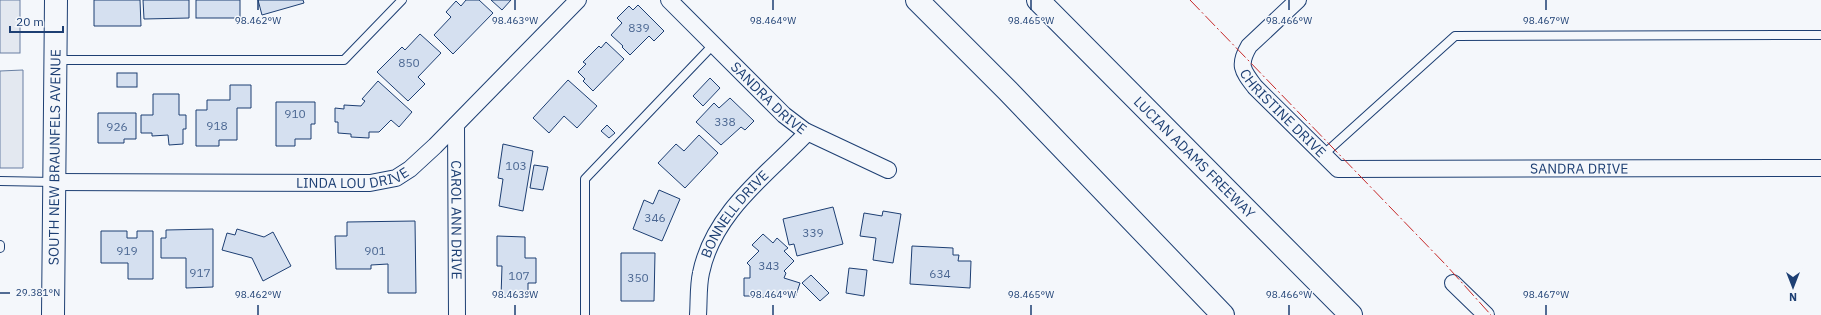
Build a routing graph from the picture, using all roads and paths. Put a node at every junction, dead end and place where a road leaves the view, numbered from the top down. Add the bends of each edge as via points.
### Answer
1 (56, 0) edge
2 (402, 0) edge
3 (578, 0) edge
4 (669, 0) edge
5 (916, 0) edge
6 (1038, 0) edge
7 (1298, 0) edge
8 (1821, 35) edge
9 (714, 44) junction
10 (55, 60) junction
11 (456, 125) junction
12 (805, 131) junction
13 (1324, 155) junction
14 (1821, 168) edge
15 (1338, 169) joint
16 (888, 170) dead end
17 (0, 181) edge
18 (54, 182) junction
19 (0, 245) edge
20 (0, 248) edge
21 (1453, 283) dead end
22 (53, 315) edge
23 (457, 315) edge
24 (585, 315) edge
25 (698, 315) edge
26 (1223, 315) edge
27 (1351, 315) edge
28 (1486, 315) edge

1 - 10 main road, SOUTH NEW BRAUNFELS AVENUE
2 - 10 lane via 344,60
3 - 11 street, LINDA LOU DRIVE
4 - 9 street, SANDRA DRIVE
5 - 26 main road
6 - 27 main road, LUCIAN ADAMS FREEWAY
7 - 13 street, CHRISTINE DRIVE via 1249,46 1242,64 1245,74 1255,87
8 - 13 lane via 1455,36
9 - 12 street, SANDRA DRIVE via 784,115
9 - 24 lane via 585,179
10 - 18 main road, SOUTH NEW BRAUNFELS AVENUE
11 - 18 street, LINDA LOU DRIVE via 410,169 396,178 370,183
11 - 23 street, CAROL ANN DRIVE
12 - 16 street, SANDRA DRIVE
12 - 25 street, BONNELL DRIVE via 804,136 730,210 715,234 701,274
13 - 15 street, CHRISTINE DRIVE
14 - 15 street, SANDRA DRIVE
17 - 18 lane
18 - 22 main road, SOUTH NEW BRAUNFELS AVENUE
19 - 20 lane
21 - 28 street

